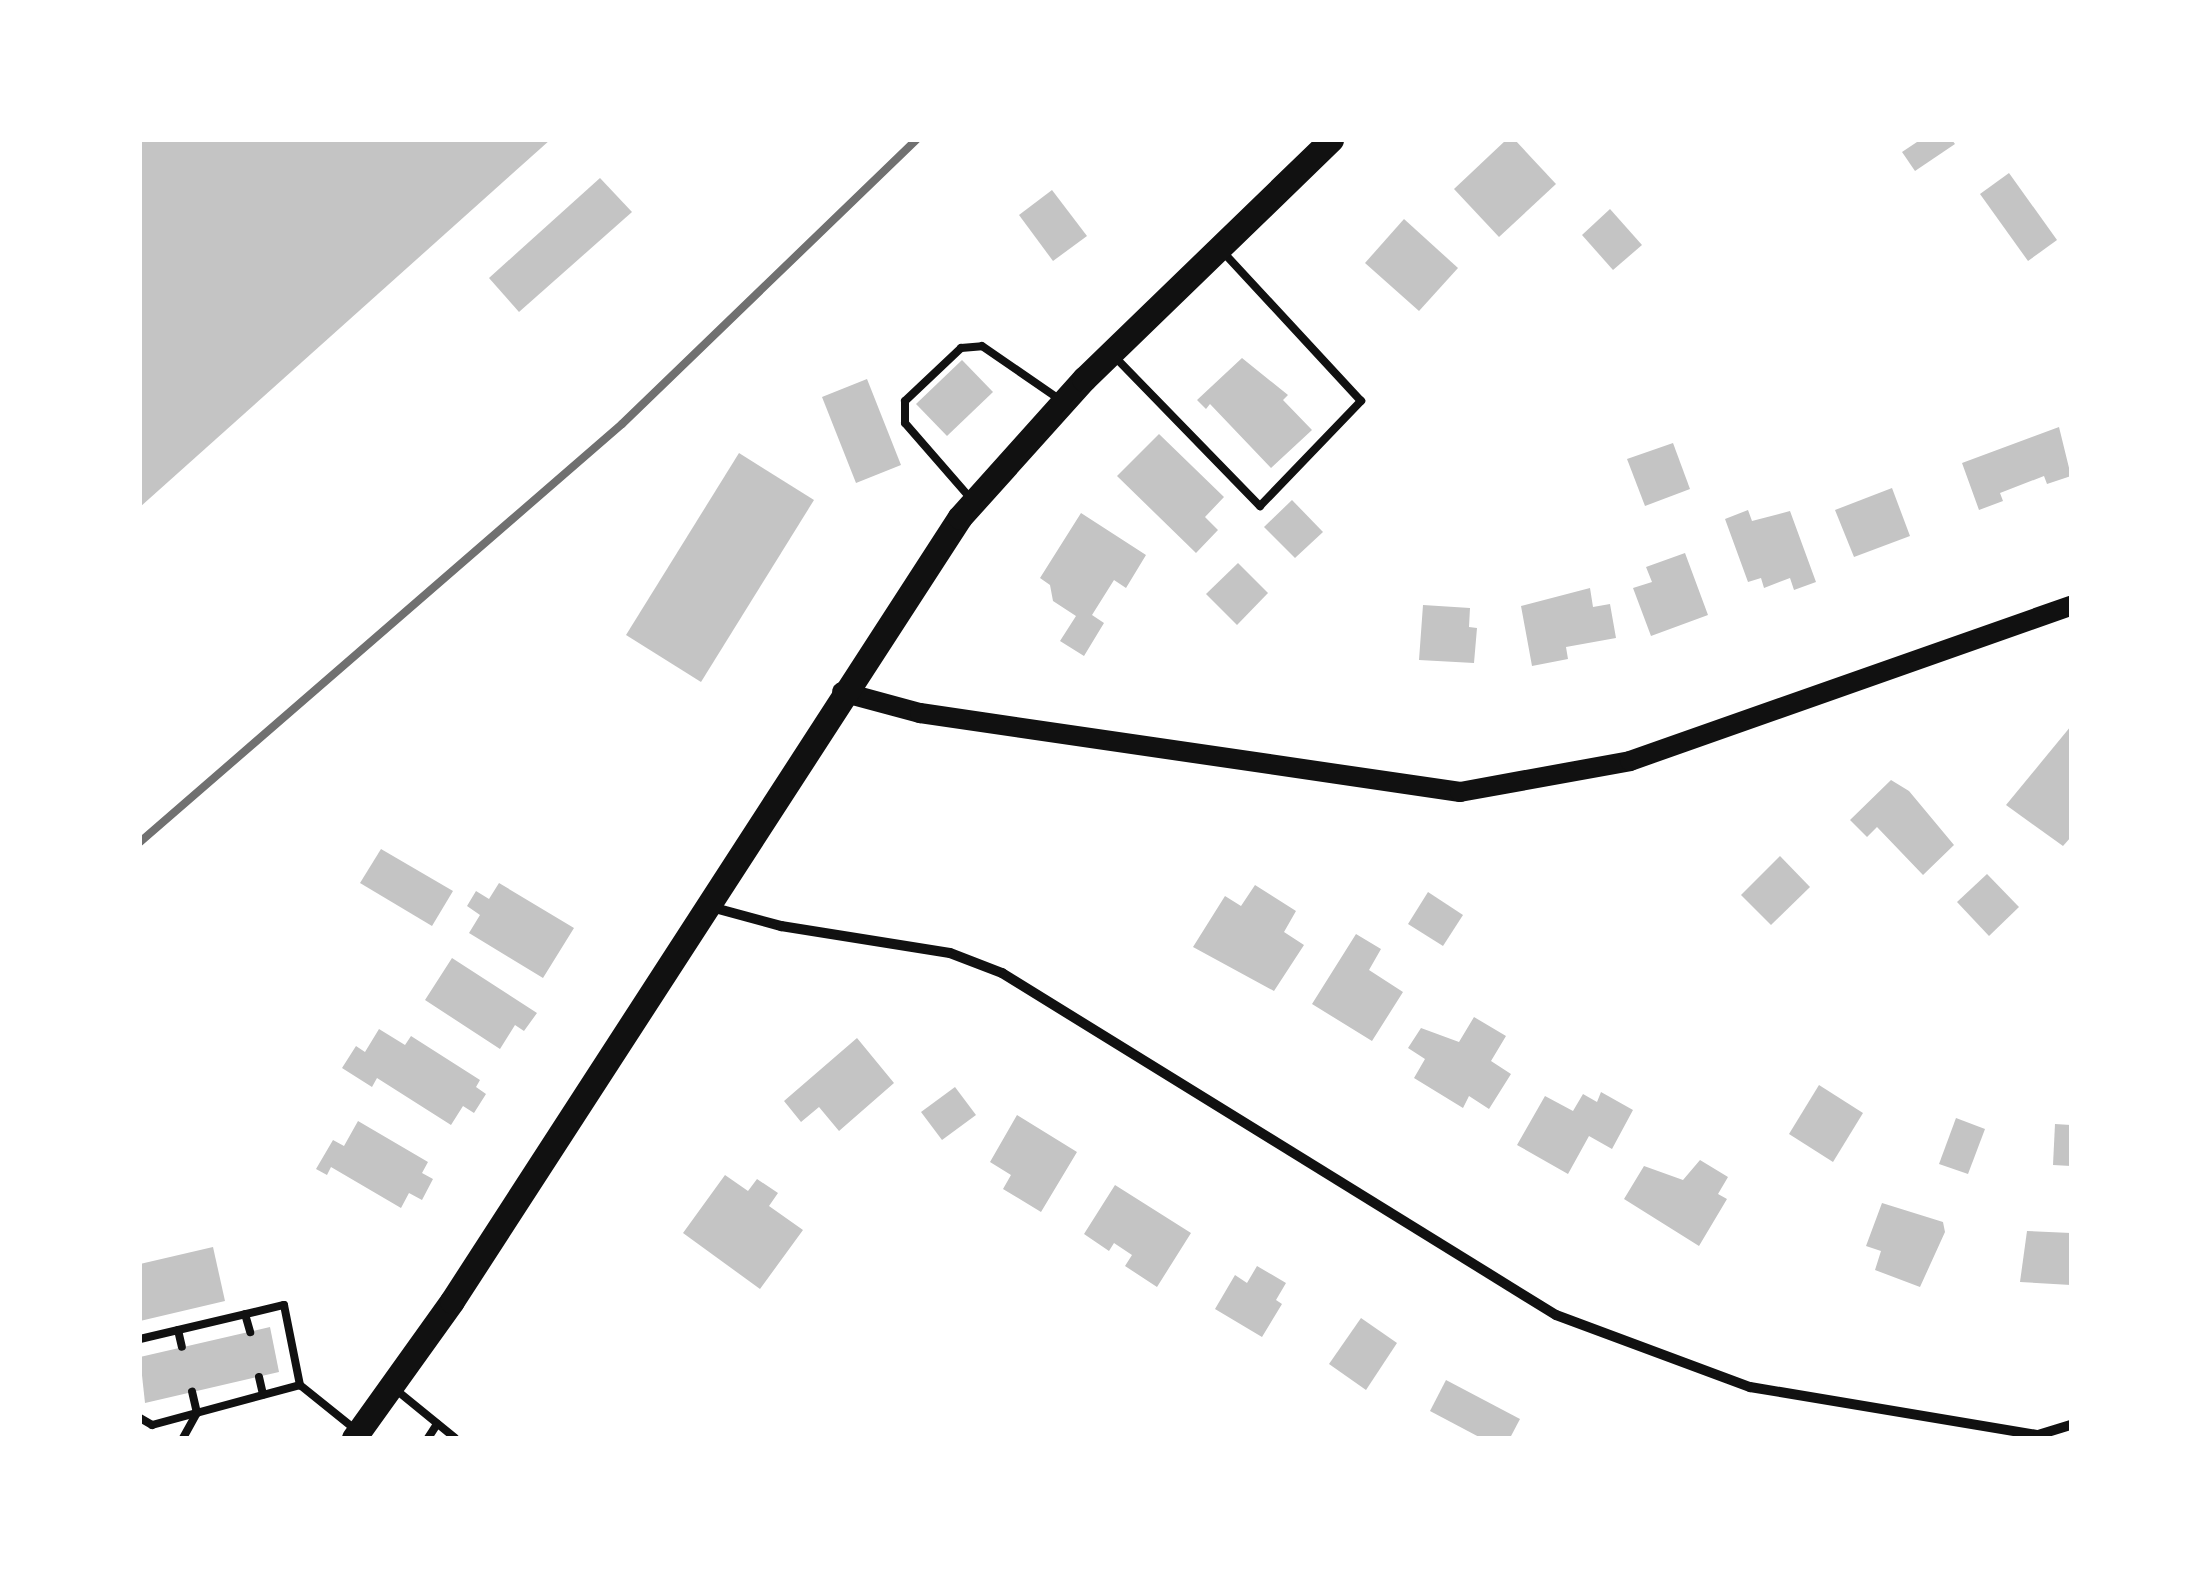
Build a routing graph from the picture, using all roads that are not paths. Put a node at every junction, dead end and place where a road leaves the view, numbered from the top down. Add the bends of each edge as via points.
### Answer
1 (1331, 140) edge
2 (1220, 248) junction
3 (1111, 353) junction
4 (1063, 402) junction
5 (973, 501) junction
6 (2071, 606) edge
7 (842, 692) junction
8 (706, 905) junction
9 (245, 1314) junction
10 (178, 1330) junction
11 (250, 1332) dead end
12 (140, 1339) edge
13 (182, 1347) dead end
14 (259, 1377) dead end
15 (300, 1385) junction
16 (392, 1386) junction
17 (192, 1392) dead end
18 (262, 1395) junction
19 (196, 1413) junction
20 (140, 1418) edge
21 (438, 1424) junction
22 (2071, 1425) edge
23 (356, 1435) edge
24 (2039, 1437) edge
25 (183, 1438) edge
26 (428, 1438) edge
27 (455, 1438) edge

1 - 2 main road
2 - 3 main road
2 - 3 lane via 1361,401 1260,506
3 - 4 main road
4 - 5 main road
4 - 5 lane via 982,346 961,348 905,401 906,424
5 - 7 main road
6 - 7 main road via 1630,761 1460,792 920,713
7 - 8 main road
8 - 16 main road
8 - 24 street via 780,926 950,954 1002,972 1556,1314 1750,1387
9 - 10 lane
9 - 11 lane
9 - 15 lane via 284,1305
10 - 12 lane
10 - 13 lane
14 - 18 lane
15 - 18 lane
15 - 23 lane
16 - 21 lane
16 - 23 main road
17 - 19 lane
18 - 19 lane
19 - 20 lane via 152,1425
19 - 25 lane
21 - 26 lane
21 - 27 lane
22 - 24 street

